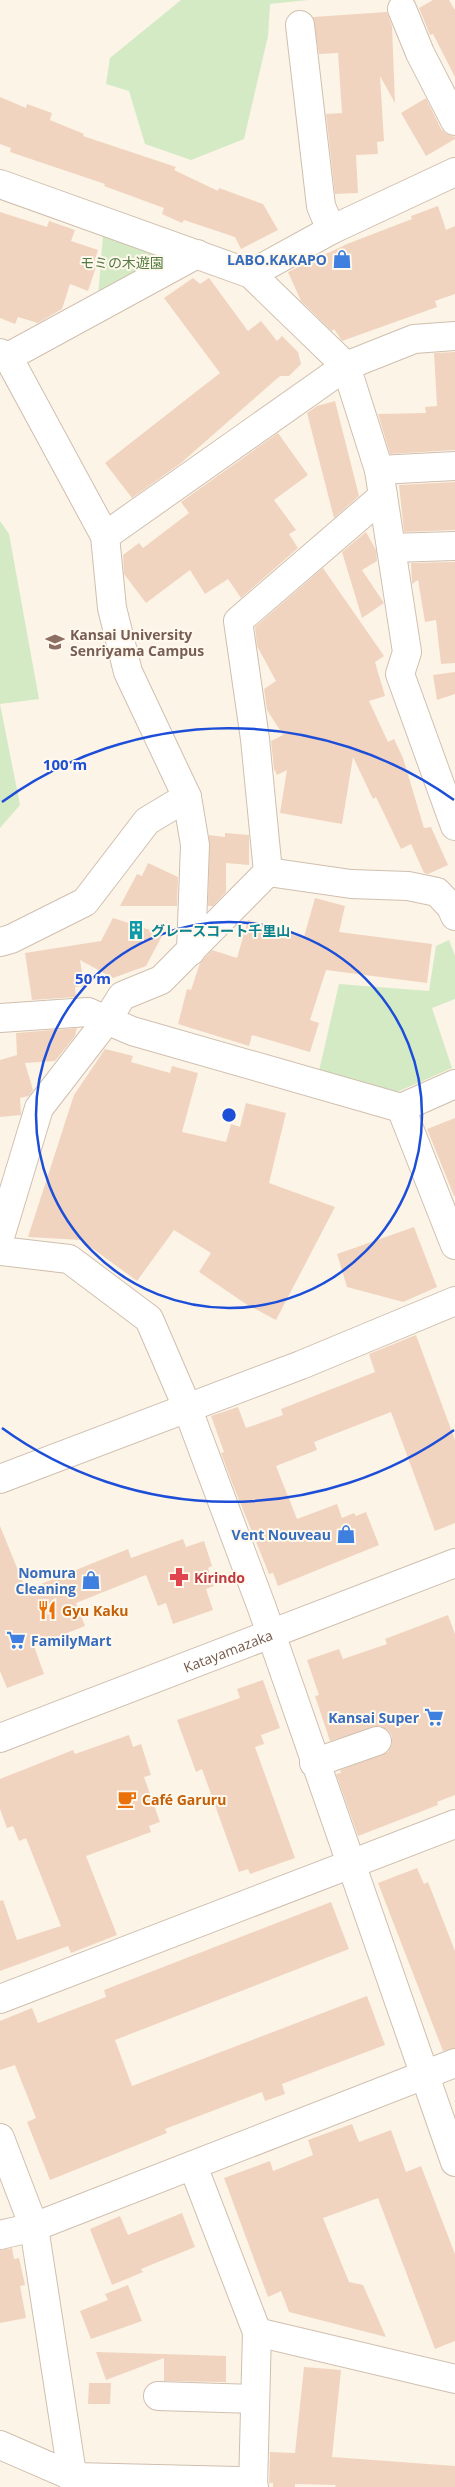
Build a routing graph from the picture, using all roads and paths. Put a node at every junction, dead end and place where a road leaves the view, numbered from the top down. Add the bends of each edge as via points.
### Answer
1 (402, 9) dead end
2 (300, 26) dead end
3 (455, 121) edge
4 (455, 172) edge
5 (0, 184) edge
6 (331, 230) junction
7 (197, 254) junction
8 (251, 274) junction
9 (455, 336) edge
10 (4, 355) edge
11 (346, 366) junction
12 (455, 466) edge
13 (381, 483) junction
14 (105, 536) junction
15 (455, 546) edge
16 (391, 548) junction
17 (187, 797) junction
18 (455, 826) edge
19 (268, 872) junction
20 (455, 916) edge
21 (0, 942) edge
22 (191, 951) junction
23 (0, 1018) edge
24 (106, 1020) junction
25 (455, 1084) edge
26 (401, 1108) junction
27 (0, 1237) edge
28 (455, 1245) edge
29 (0, 1251) edge
30 (455, 1301) edge
31 (187, 1407) junction
32 (0, 1479) edge
33 (455, 1563) edge
34 (271, 1634) junction
35 (0, 1738) edge
36 (377, 1741) dead end
37 (314, 1763) junction
38 (455, 1824) edge
39 (351, 1865) junction
40 (0, 1999) edge
41 (455, 2063) edge
42 (423, 2076) junction
43 (0, 2138) edge
44 (455, 2162) edge
45 (193, 2166) junction
46 (34, 2227) junction
47 (0, 2236) edge
48 (257, 2332) junction
49 (455, 2379) edge
50 (158, 2396) dead end
51 (255, 2399) junction
52 (0, 2445) edge
53 (74, 2482) edge
54 (254, 2487) edge

1 - 3 street via 420,53
2 - 6 street via 321,206
4 - 6 street
5 - 7 street
6 - 8 street
7 - 8 street
7 - 10 street
8 - 11 street
9 - 11 street via 414,339
10 - 14 street
11 - 13 street
11 - 14 street
12 - 13 street
13 - 16 street
13 - 19 street via 238,621 255,739
14 - 17 street via 112,608 128,672
15 - 16 street
16 - 18 street via 408,652 400,674
17 - 21 street via 147,821 85,902
17 - 22 street via 195,845
19 - 20 street via 351,884 408,886 437,892
19 - 22 street
22 - 24 street via 161,980 122,996
23 - 24 street via 88,1012
24 - 26 street via 132,1031
24 - 27 street via 39,1108
25 - 26 street
26 - 28 street
29 - 31 street via 69,1259 149,1319
30 - 31 street via 301,1365
31 - 32 street
31 - 34 street
33 - 34 street, Katayamazaka
34 - 35 street, Katayamazaka
34 - 37 street
36 - 37 street
37 - 39 street
38 - 39 street
39 - 40 street
39 - 42 street
41 - 42 street
42 - 44 street
42 - 45 street
43 - 46 street
45 - 46 street
45 - 48 street
46 - 47 street
46 - 53 street
48 - 49 street
48 - 51 street
50 - 51 street
51 - 54 street
52 - 53 street
53 - 54 street via 238,2481

